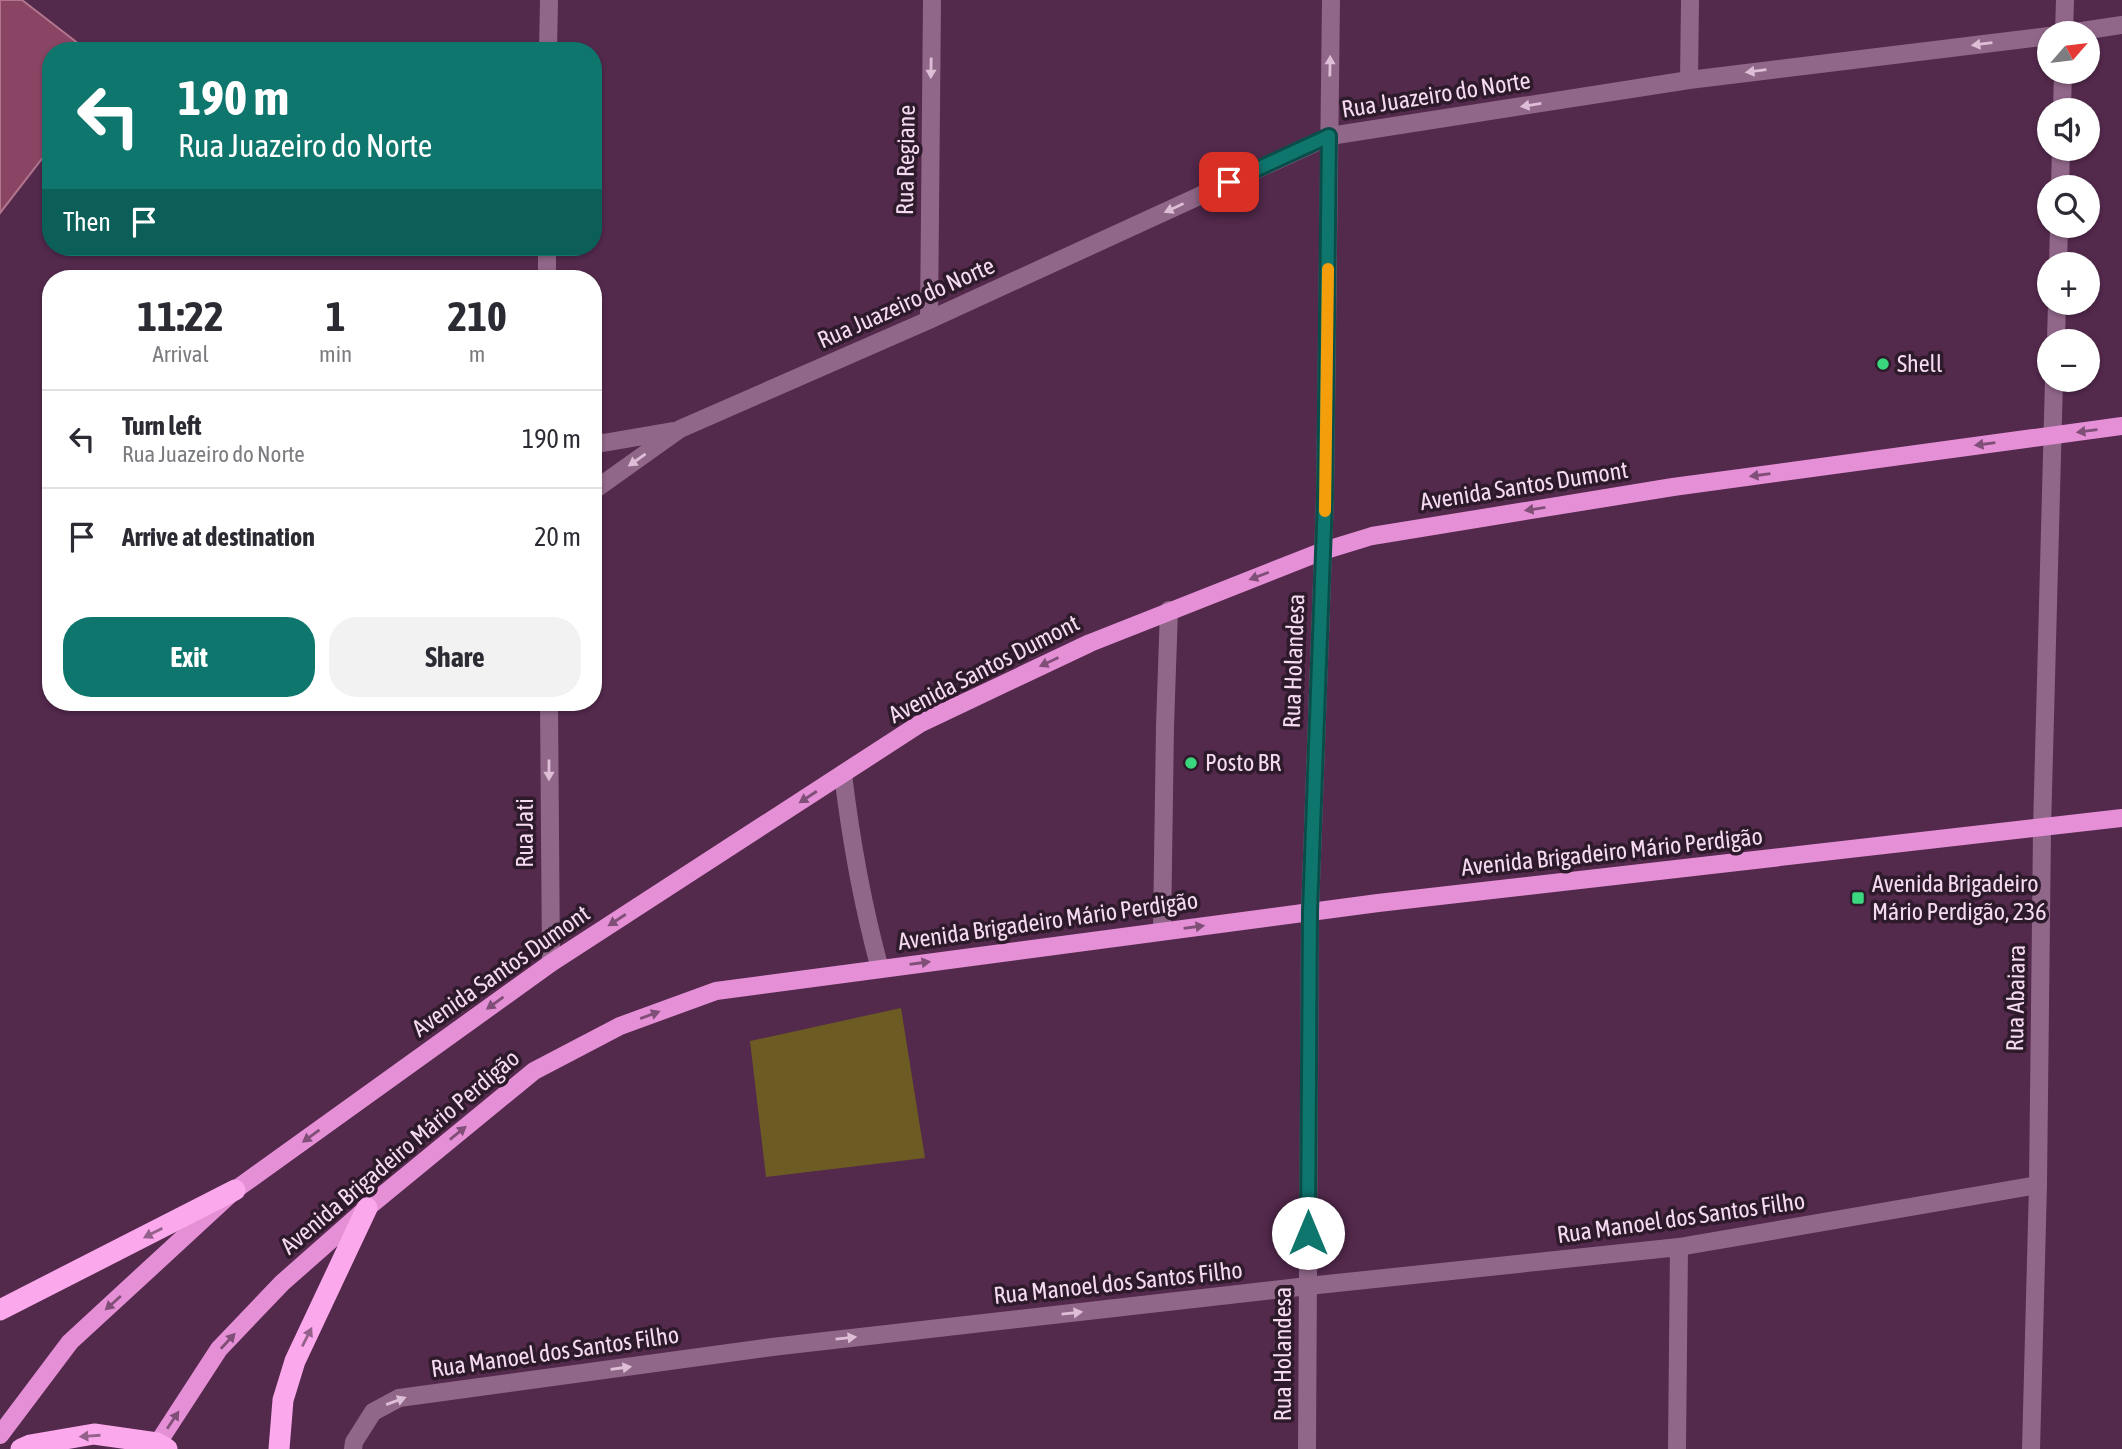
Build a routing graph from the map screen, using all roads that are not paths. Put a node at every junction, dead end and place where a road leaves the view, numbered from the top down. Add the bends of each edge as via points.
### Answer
1 (549, 0) edge
2 (932, 0) edge
3 (1331, 0) edge
4 (1690, 0) edge
5 (2065, 0) edge
6 (2066, 21) edge
7 (2122, 25) edge
8 (2100, 28) edge
9 (2037, 37) edge
10 (548, 42) edge
11 (1689, 80) junction
12 (1329, 136) junction
13 (929, 320) junction
14 (2054, 392) edge
15 (2122, 426) edge
16 (680, 429) junction
17 (2053, 435) junction
18 (602, 443) edge
19 (602, 485) edge
20 (1323, 551) junction
21 (1169, 610) junction
22 (549, 711) edge
23 (843, 774) junction
24 (2122, 818) edge
25 (2042, 828) junction
26 (1310, 911) junction
27 (1162, 931) junction
28 (551, 963) junction
29 (880, 969) junction
30 (2038, 1185) junction
31 (235, 1191) junction
32 (367, 1208) junction
33 (1679, 1247) junction
34 (1308, 1286) junction
35 (0, 1310) edge
36 (0, 1435) edge
37 (159, 1447) edge
38 (21, 1449) edge
39 (279, 1449) edge
40 (353, 1449) edge
41 (1307, 1449) edge
42 (1677, 1449) edge
43 (2031, 1449) edge

1 - 10 street
2 -> 13 street, Rua Regiane
12 -> 3 street, Rua Holandesa
4 - 11 street
5 - 6 street
7 - 8 street
9 -> 11 street, Rua Juazeiro do Norte
11 -> 12 street, Rua Juazeiro do Norte
12 -> 13 street, Rua Juazeiro do Norte
12 - 20 street, Rua Holandesa
13 - 16 street, Rua Juazeiro do Norte
14 - 17 street, Rua Abaiara
15 -> 17 main road, Avenida Santos Dumont
16 - 18 street, Rua Juazeiro do Norte
16 -> 19 street, Rua Juazeiro do Norte
17 -> 20 main road, Avenida Santos Dumont via 1673,486 1373,536
17 - 25 street, Rua Abaiara
20 -> 21 main road, Avenida Santos Dumont
20 - 26 street, Rua Holandesa
21 -> 23 main road, Avenida Santos Dumont via 921,723
21 - 27 street
22 -> 28 street, Rua Jati
23 -> 28 main road, Avenida Santos Dumont
23 - 29 street via 853,855
24 - 25 main road, Avenida Brigadeiro Mário Perdigão
25 - 26 main road, Avenida Brigadeiro Mário Perdigão
25 - 30 street, Rua Abaiara
27 -> 26 main road, Avenida Brigadeiro Mário Perdigão
26 - 34 street, Rua Holandesa
29 -> 27 main road, Avenida Brigadeiro Mário Perdigão
28 -> 31 main road, Avenida Santos Dumont
32 -> 29 main road, Avenida Brigadeiro Mário Perdigão via 534,1071 620,1026 716,991
30 - 33 street, Rua Manoel dos Santos Filho
30 - 43 street, Rua Abaiara
31 -> 35 highway
31 -> 36 main road, Avenida Santos Dumont via 70,1342
37 -> 32 main road, Avenida Brigadeiro Mário Perdigão via 219,1349 282,1283
39 -> 32 highway via 283,1399 295,1361
33 - 34 street, Rua Manoel dos Santos Filho
33 - 42 street
40 -> 34 street, Rua Manoel dos Santos Filho via 373,1412 399,1398 772,1347
34 - 41 street, Rua Holandesa
37 -> 38 highway via 94,1434

